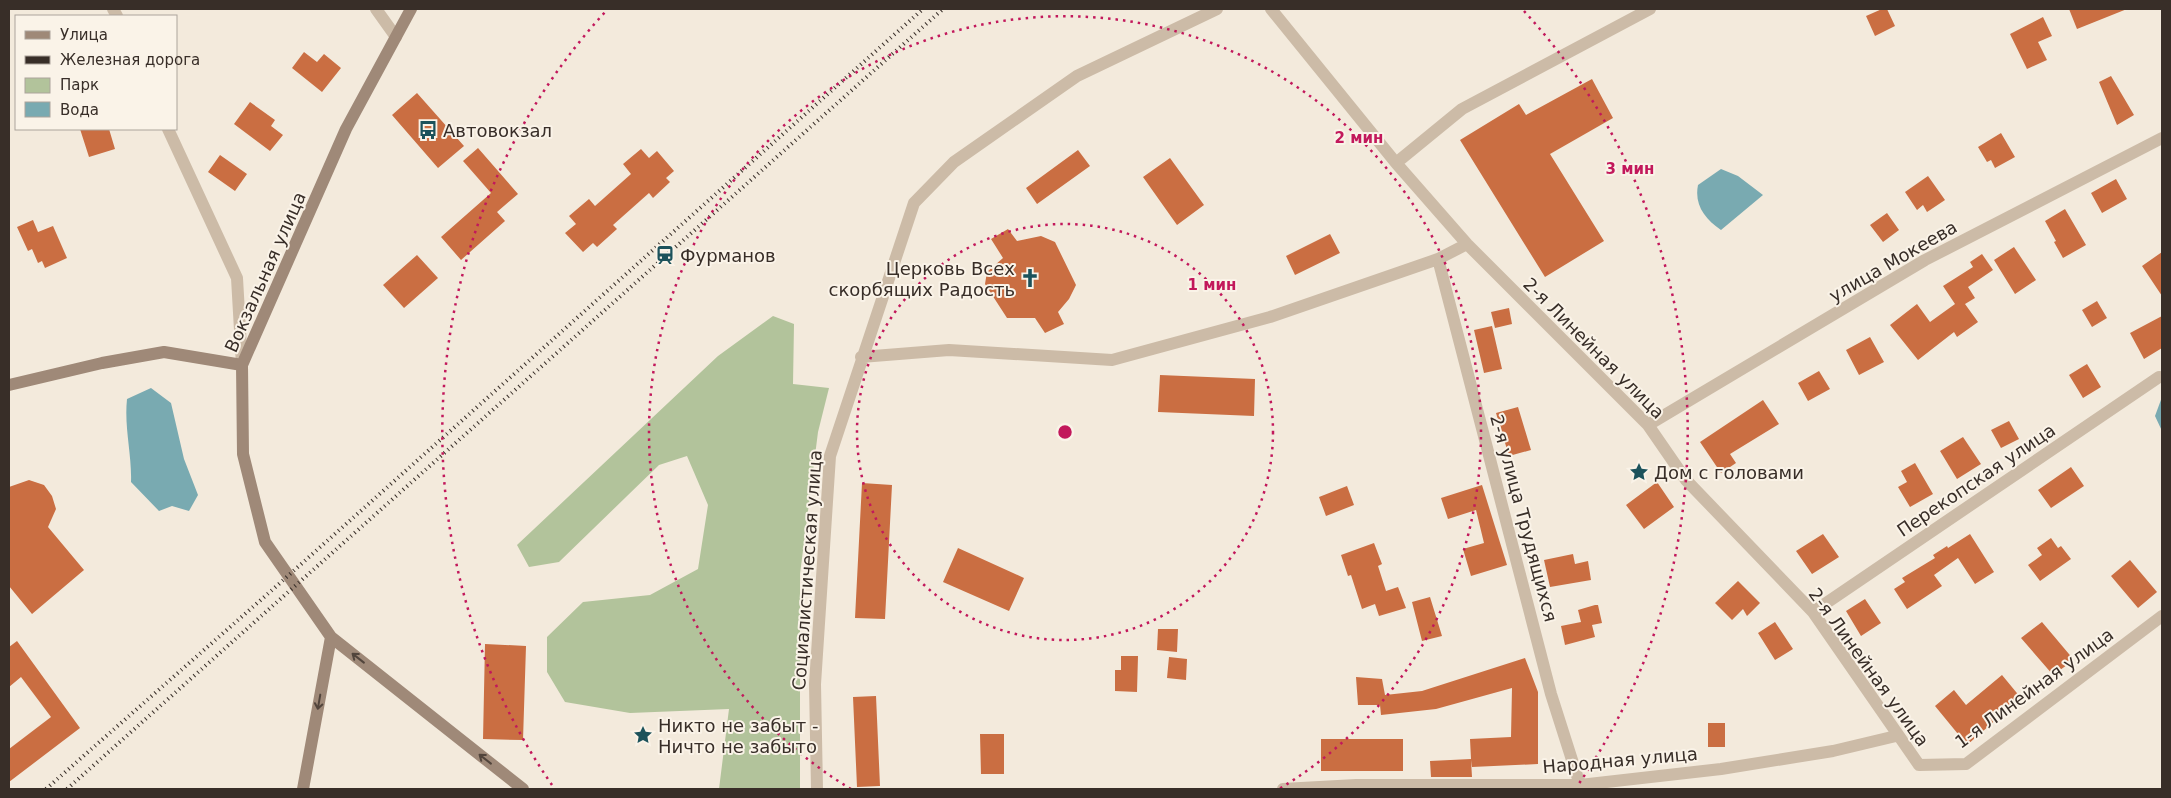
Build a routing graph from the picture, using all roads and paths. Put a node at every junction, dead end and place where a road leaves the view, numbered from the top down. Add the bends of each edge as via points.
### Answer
1 (376, 9) edge
2 (411, 9) edge
3 (1217, 9) edge
4 (1271, 9) edge
5 (1650, 9) edge
6 (396, 37) junction
7 (168, 130) edge
8 (2162, 138) edge
9 (1396, 163) junction
10 (1467, 244) junction
11 (1438, 259) junction
12 (861, 357) junction
13 (242, 365) junction
14 (2158, 377) dead end
15 (9, 385) edge
16 (1648, 425) junction
17 (1812, 612) junction
18 (2162, 616) edge
19 (332, 637) junction
20 (1896, 736) junction
21 (1919, 765) joint
22 (1580, 785) junction
23 (304, 789) edge
24 (524, 789) edge
25 (817, 789) edge
26 (1283, 789) edge

1 - 6 street
2 - 6 main road, Вокзальная улица
3 - 12 street, Социалистическая улица via 1077,76 954,162 914,203
4 - 9 street, 2-я Линейная улица
5 - 9 street via 1462,109
6 - 13 main road, Вокзальная улица via 346,128
7 - 13 street via 237,278
8 - 16 street, улица Мокеева via 1925,260
9 - 10 street, 2-я Линейная улица
10 - 11 street
10 - 16 street, 2-я Линейная улица
11 - 12 street via 1270,317 1112,360 949,350
11 - 22 street, 2-я улица Трудящихся via 1551,694
12 - 25 street, Социалистическая улица via 830,456 815,684
13 - 15 main road via 164,352 102,362
13 - 19 main road, Вокзальная улица via 243,454 265,542
14 - 17 street, Перекопская улица
16 - 17 street, 2-я Линейная улица via 1686,480
17 - 20 street, 2-я Линейная улица
18 - 21 street, 1-я Линейная улица via 1966,764
19 -> 23 main road
24 -> 19 main road, Вокзальная улица
20 - 21 street, 2-я Линейная улица
20 - 22 street, Народная улица via 1833,751 1721,769
22 - 26 street, Народная улица via 1356,785

